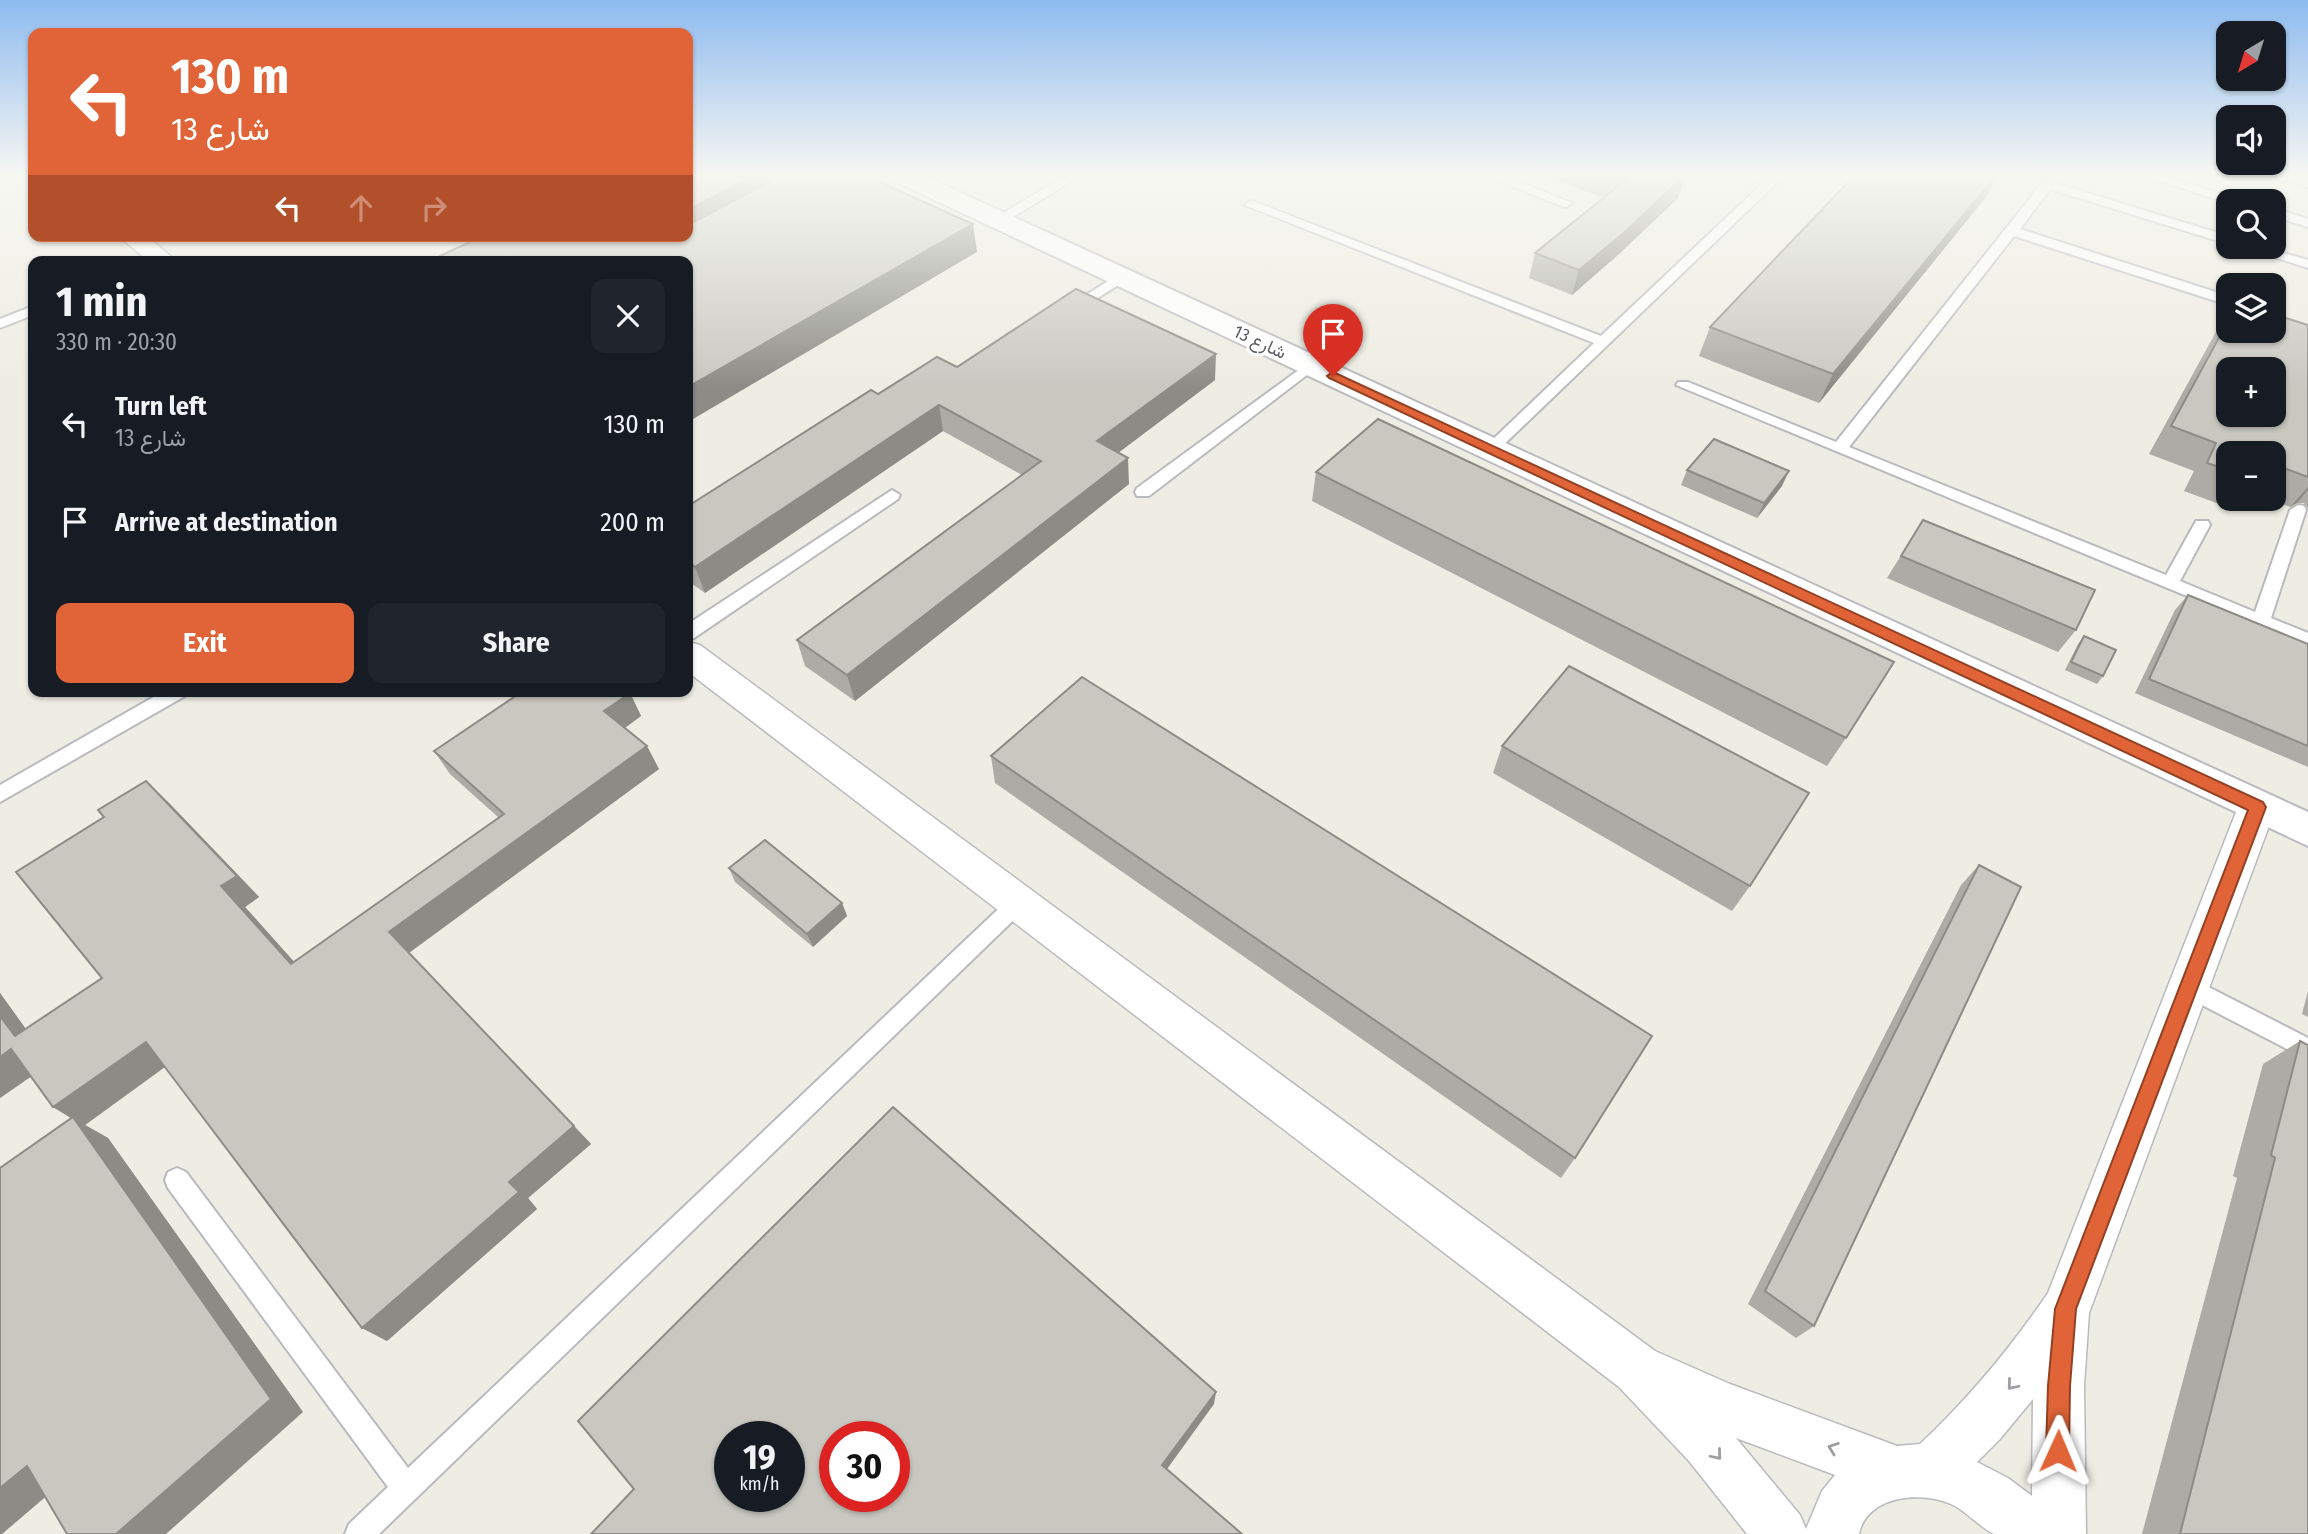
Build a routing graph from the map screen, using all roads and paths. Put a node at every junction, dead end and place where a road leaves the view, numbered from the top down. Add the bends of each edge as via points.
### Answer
1 (141, 245) edge
2 (1051, 245) edge
3 (1353, 245) edge
4 (1706, 245) edge
5 (2001, 245) edge
6 (2054, 245) edge
7 (154, 256) edge
8 (2286, 258) edge
9 (2308, 264) edge
10 (1121, 277) junction
11 (2216, 297) edge
12 (28, 312) edge
13 (1052, 321) edge
14 (0, 324) edge
15 (1603, 342) junction
16 (1311, 365) junction
17 (1683, 385) dead end
18 (1490, 449) junction
19 (1839, 449) junction
20 (1143, 492) dead end
21 (892, 495) dead end
22 (2298, 510) dead end
23 (2202, 525) dead end
24 (2170, 584) junction
25 (2261, 620) junction
26 (693, 630) edge
27 (2308, 640) edge
28 (693, 658) edge
29 (169, 697) edge
30 (0, 794) edge
31 (2258, 807) junction
32 (2308, 830) edge
33 (1018, 903) junction
34 (2189, 987) junction
35 (2308, 1050) edge
36 (177, 1181) dead end
37 (2066, 1309) junction
38 (1637, 1369) junction
39 (1913, 1472) junction
40 (406, 1489) junction
41 (359, 1534) edge
42 (1780, 1534) edge
43 (1832, 1534) edge
44 (2034, 1534) edge
45 (2059, 1534) edge

1 - 7 street
2 - 10 street, شارع 13
3 - 15 lane
4 - 15 lane
5 - 19 lane
6 - 11 lane
8 - 9 lane
10 - 13 lane
10 - 16 street, شارع 13
12 - 14 lane
15 - 18 lane
16 - 18 street, شارع 13
16 - 20 lane
17 - 19 lane
18 - 31 street, شارع 13
19 - 24 lane
21 - 26 lane
22 - 25 lane
23 - 24 lane
24 - 25 lane
25 - 27 lane
28 - 33 street
29 - 30 lane
31 - 32 street, شارع 13
31 - 34 street
33 - 38 street
33 - 40 lane
34 - 35 lane
34 - 37 street
36 - 40 lane
37 -> 39 street via 2028,1366 1982,1421
37 - 45 street via 2059,1386
39 -> 38 street via 1723,1407
38 -> 42 street via 1707,1443
39 - 43 street via 1859,1488 1834,1521
39 - 44 street via 1964,1482 1999,1503
40 - 41 lane

